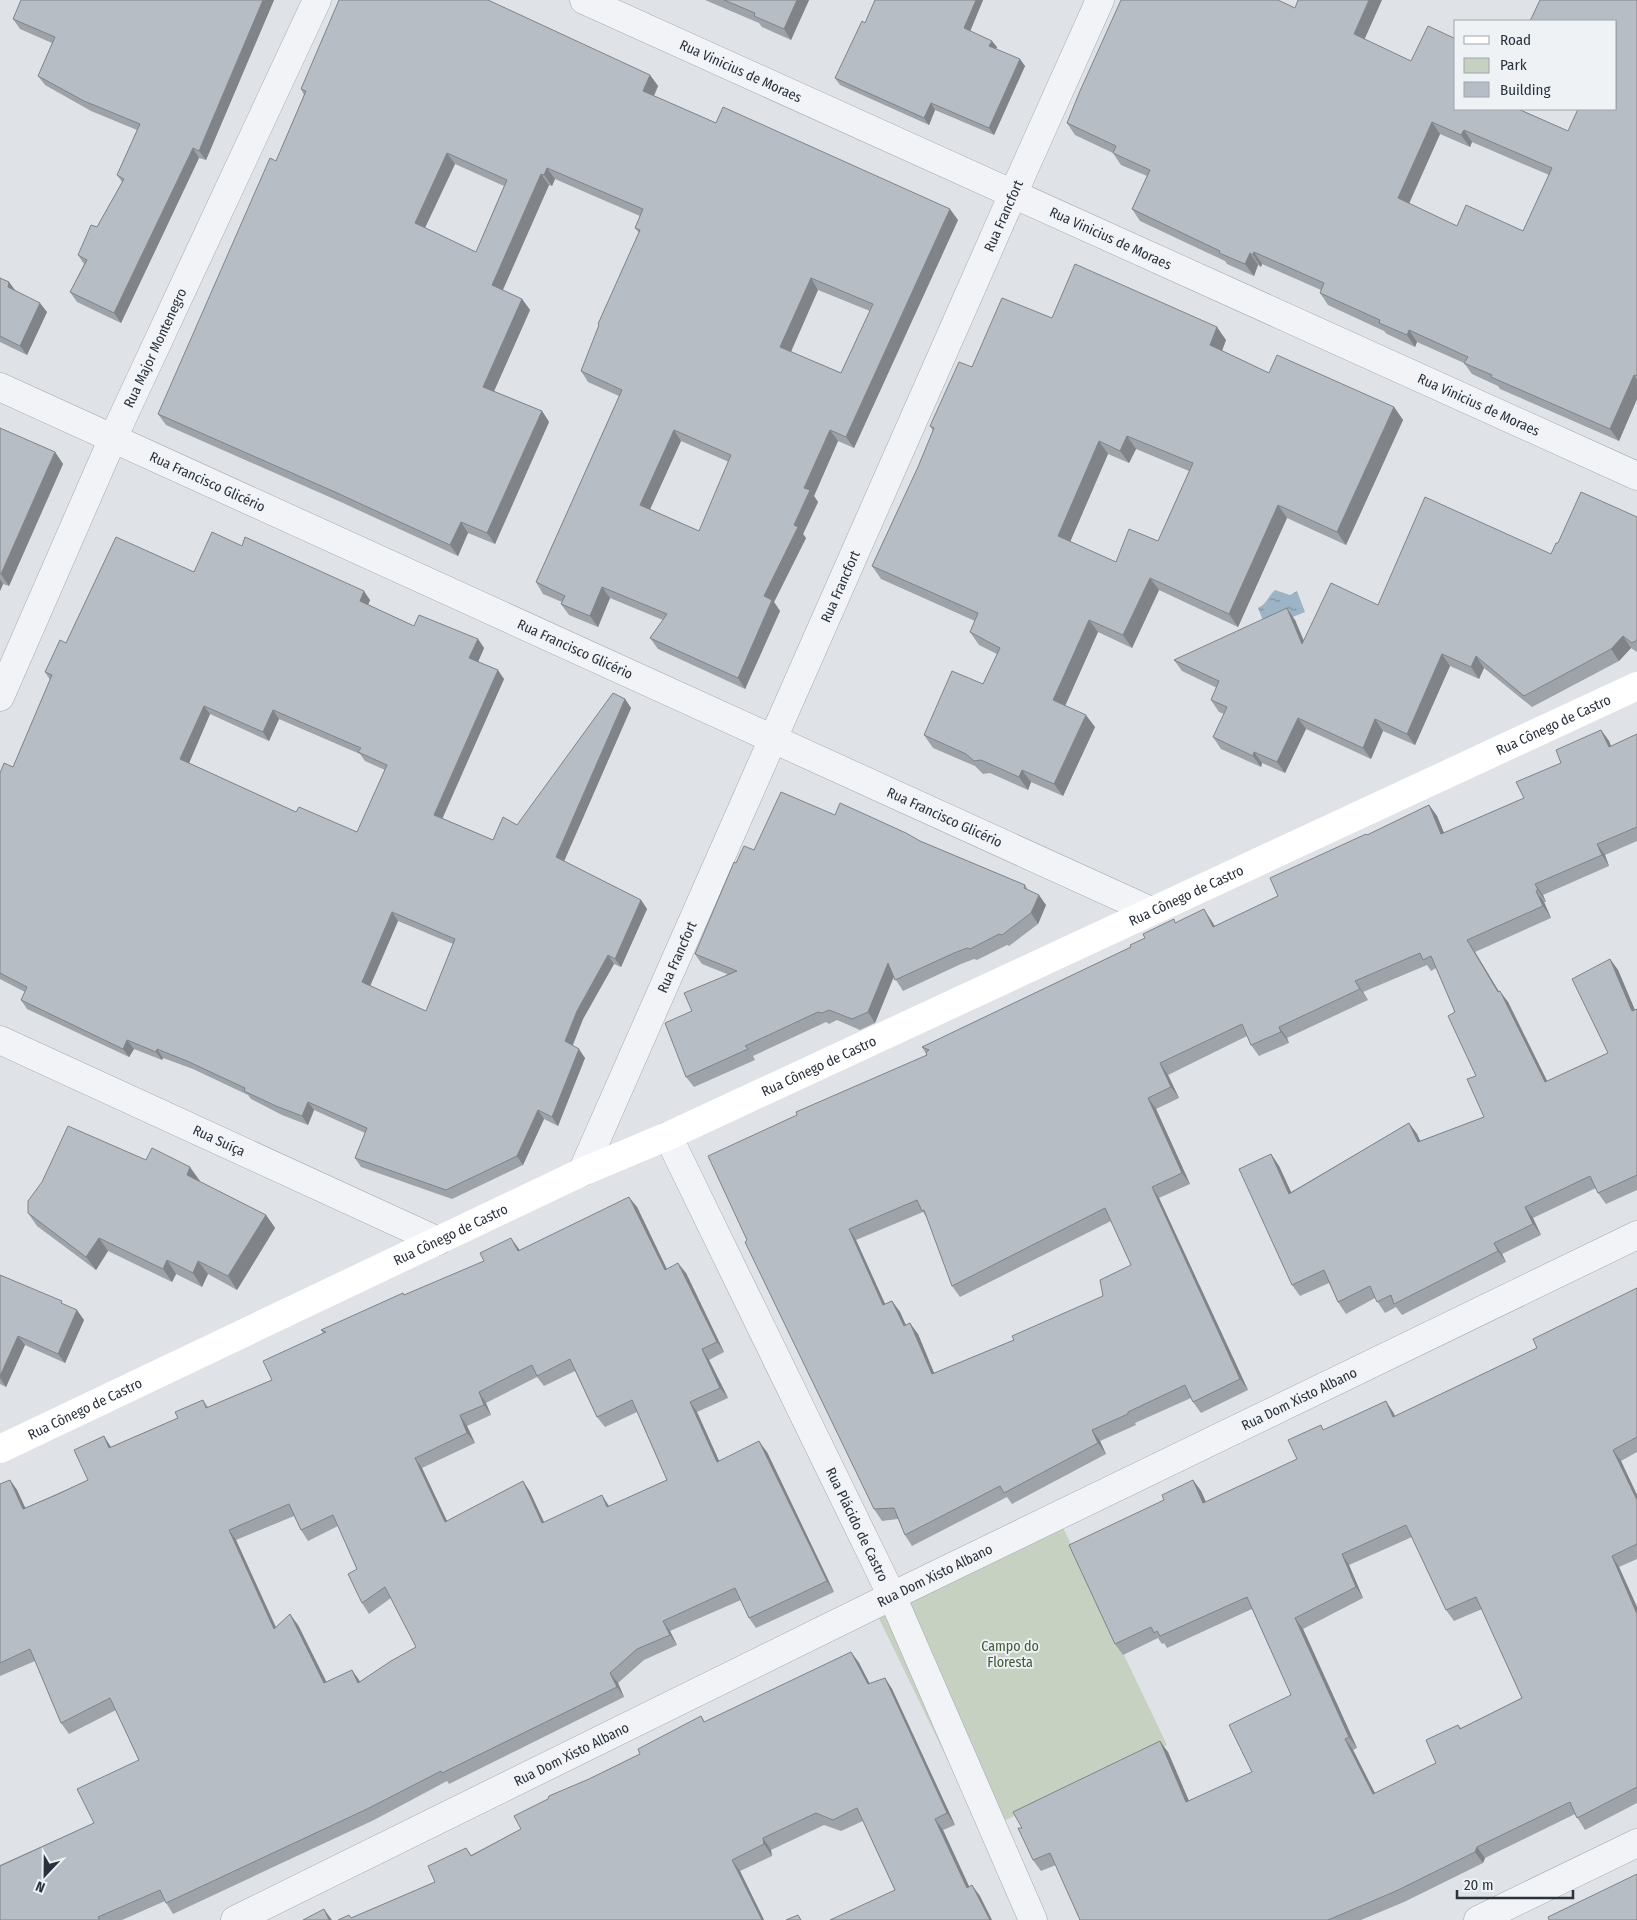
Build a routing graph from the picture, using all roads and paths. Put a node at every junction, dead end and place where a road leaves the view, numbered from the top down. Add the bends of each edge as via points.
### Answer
1 (317, 0) edge
2 (584, 0) edge
3 (1100, 0) edge
4 (1013, 194) junction
5 (0, 387) edge
6 (113, 438) junction
7 (1637, 476) edge
8 (1637, 686) edge
9 (0, 696) edge
10 (772, 739) junction
11 (1151, 911) junction
12 (0, 1040) edge
13 (668, 1136) junction
14 (582, 1172) junction
15 (1637, 1235) edge
16 (438, 1241) junction
17 (0, 1449) edge
18 (892, 1596) junction
19 (1637, 1843) edge
20 (236, 1920) edge
21 (1033, 1920) edge
22 (1478, 1920) edge

1 - 6 street, Rua Major Montenegro
2 - 4 street, Rua Vinicius de Moraes
3 - 4 street, Rua Francfort
4 - 7 street, Rua Vinicius de Moraes
4 - 10 street, Rua Francfort
5 - 6 street, Rua Francisco Glicério
6 - 9 street, Rua Major Montenegro
6 - 10 street, Rua Francisco Glicério
8 - 11 main road, Rua Cônego de Castro
10 - 11 street, Rua Francisco Glicério
10 - 14 street, Rua Francfort
11 - 13 main road, Rua Cônego de Castro
12 - 16 street, Rua Suíça
13 - 14 main road, Rua Cônego de Castro
13 - 18 street, Rua Plácido de Castro
14 - 16 main road, Rua Cônego de Castro
15 - 18 street, Rua Dom Xisto Albano
16 - 17 main road, Rua Cônego de Castro
18 - 20 street, Rua Dom Xisto Albano
18 - 21 street, Rua Plácido de Castro
19 - 22 street

